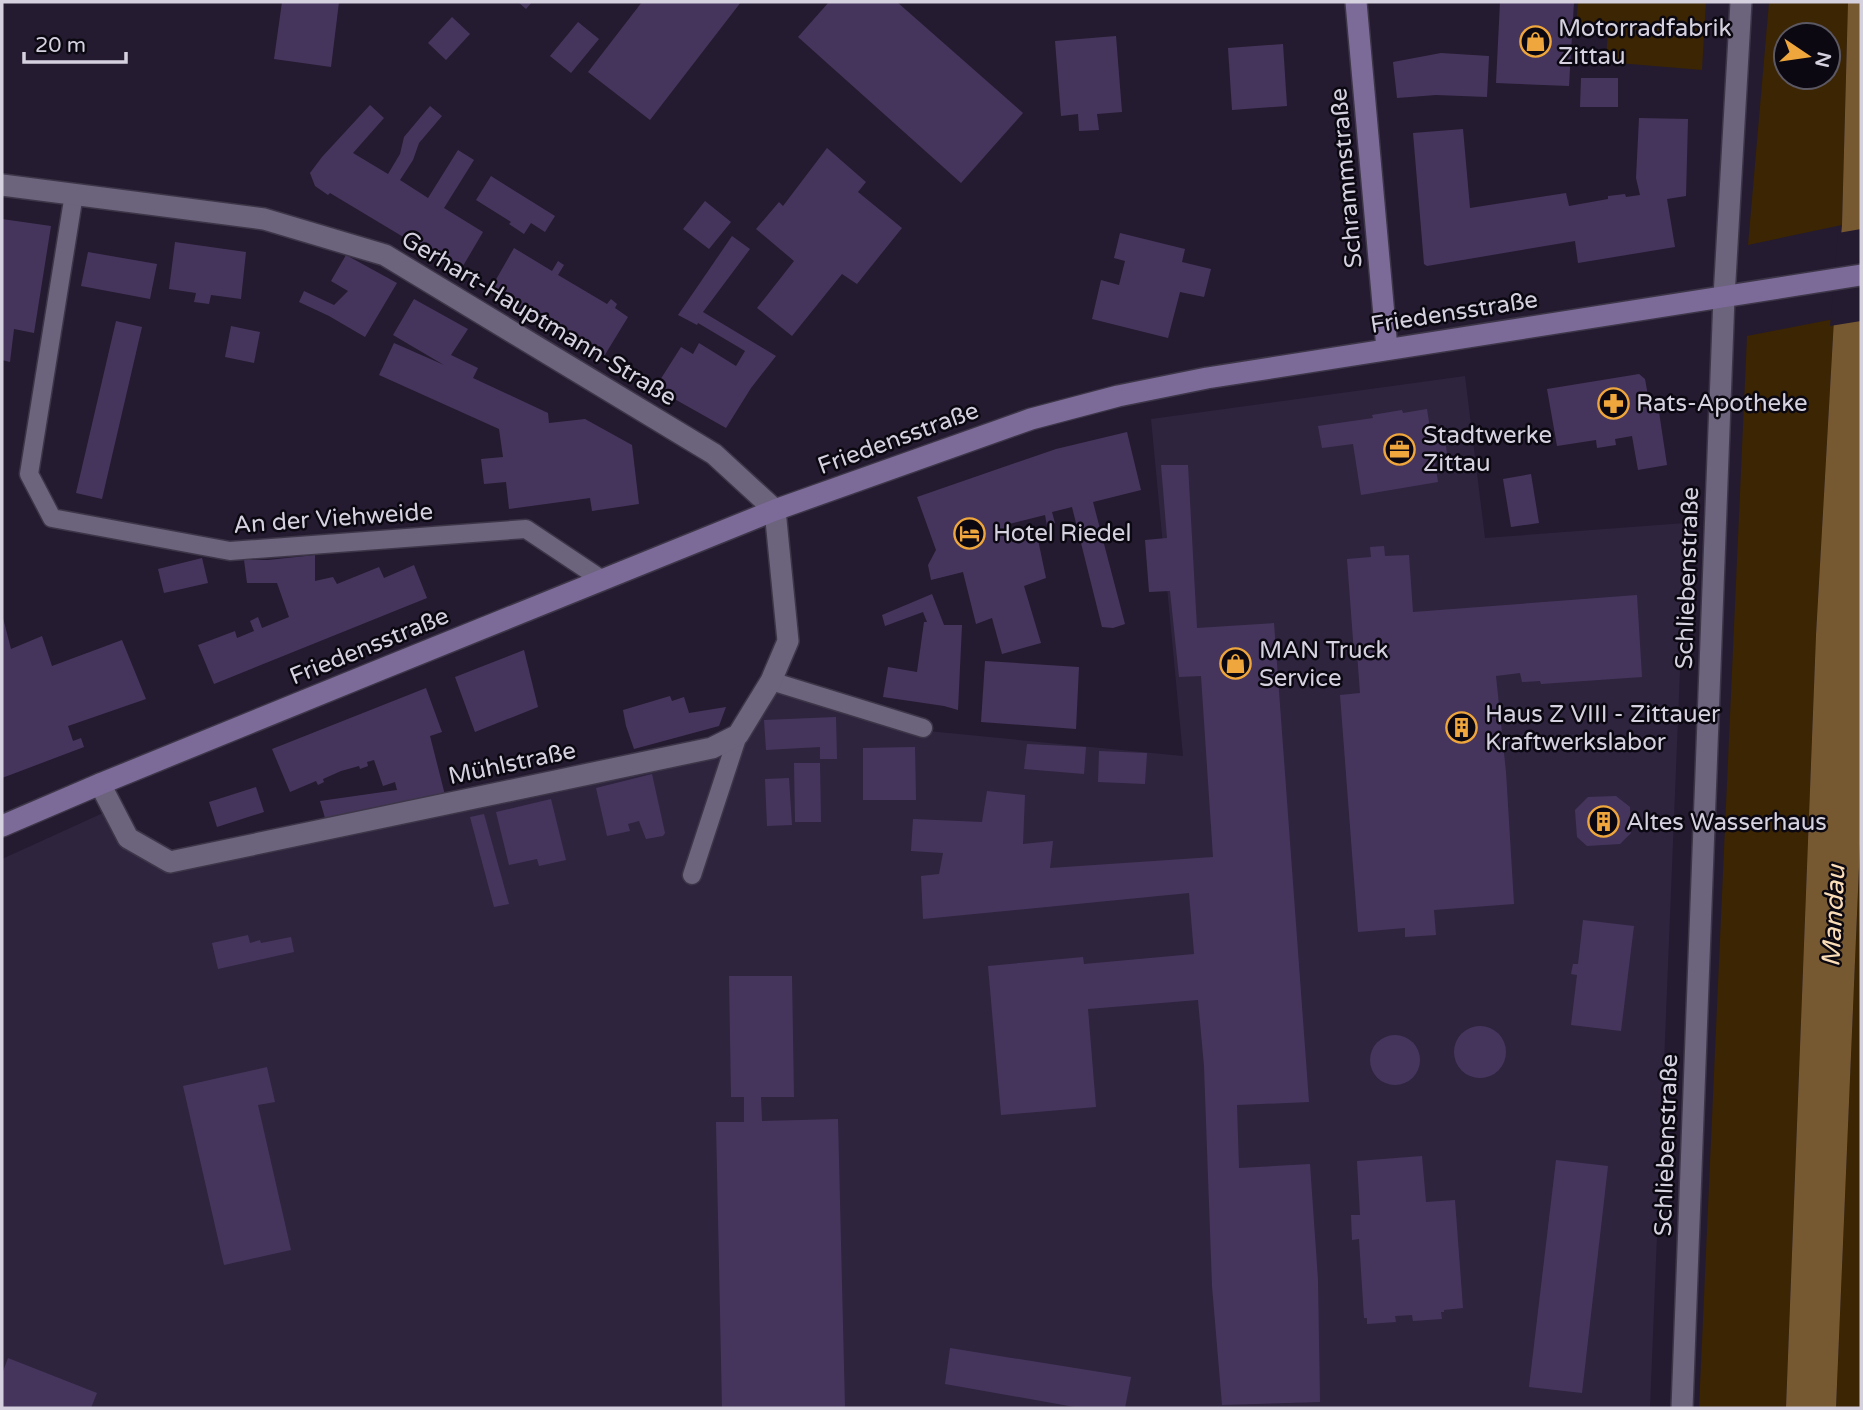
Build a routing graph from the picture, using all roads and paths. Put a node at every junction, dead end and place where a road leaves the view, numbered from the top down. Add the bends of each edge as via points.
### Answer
1 (1356, 2) edge
2 (1741, 2) edge
3 (2, 185) edge
4 (74, 194) junction
5 (1861, 275) edge
6 (1724, 297) junction
7 (1387, 349) junction
8 (775, 510) junction
9 (601, 579) junction
10 (771, 681) junction
11 (923, 728) dead end
12 (738, 734) junction
13 (100, 784) junction
14 (2, 826) edge
15 (692, 875) dead end
16 (1682, 1408) edge

1 - 7 main road, Schrammstraße
2 - 6 street, Schliebenstraße
3 - 4 street, Gerhart-Hauptmann-Straße
4 - 8 street, Gerhart-Hauptmann-Straße via 264,219 385,255 713,454
4 - 9 lane, An der Viehweide via 29,474 52,518 230,551 526,529
5 - 6 main road, Friedensstraße
6 - 7 main road, Friedensstraße
6 - 16 street, Schliebenstraße
7 - 8 main road, Friedensstraße via 1194,381 1043,415
8 - 9 main road, Friedensstraße
8 - 10 street via 788,641
9 - 13 main road, Friedensstraße
10 - 11 lane
10 - 12 street
12 - 13 street, Mühlstraße via 712,748 170,862 128,838
12 - 15 lane
13 - 14 main road, Friedensstraße

